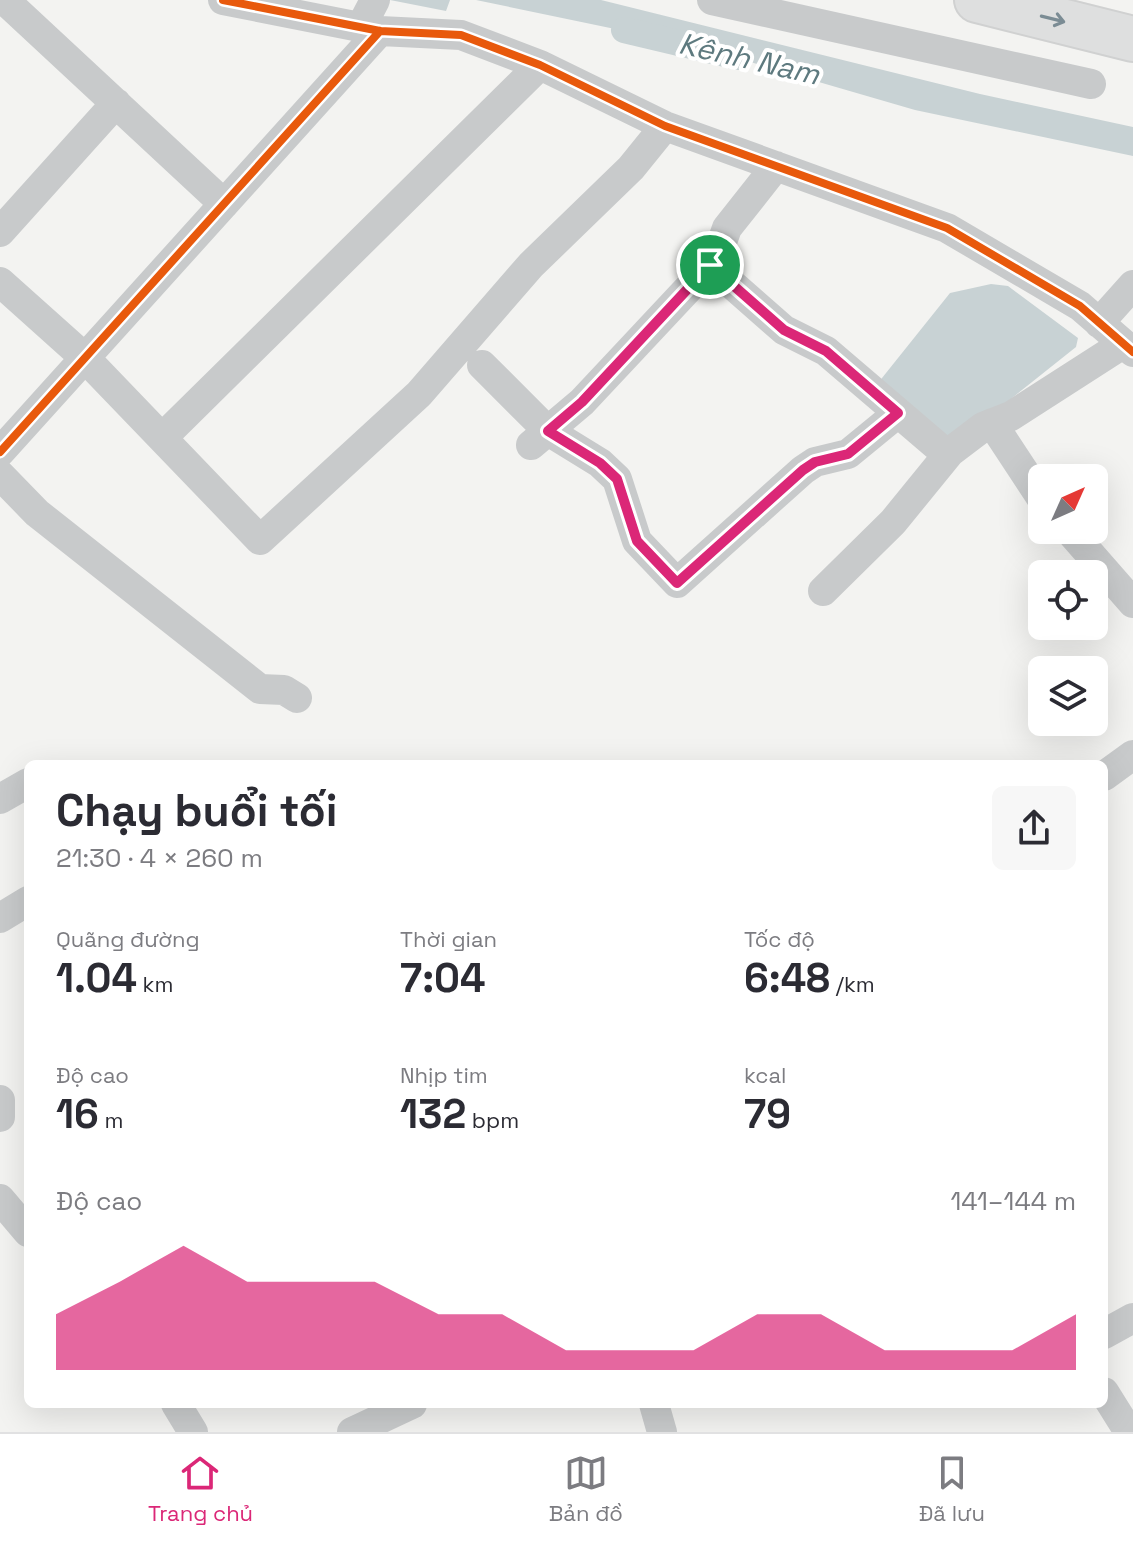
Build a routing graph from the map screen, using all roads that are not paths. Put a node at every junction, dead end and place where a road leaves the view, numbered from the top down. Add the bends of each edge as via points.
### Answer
1 (223, 0) edge
2 (712, 0) edge
3 (977, 0) edge
4 (9, 8) edge
5 (373, 15) edge
6 (1133, 39) edge
7 (540, 65) junction
8 (1091, 84) dead end
9 (116, 103) junction
10 (665, 126) junction
11 (776, 166) junction
12 (224, 204) junction
13 (0, 232) edge
14 (710, 265) junction
15 (0, 282) edge
16 (1133, 285) edge
17 (1099, 323) junction
18 (1128, 348) edge
19 (85, 358) junction
20 (482, 365) dead end
21 (898, 413) junction
22 (992, 423) junction
23 (162, 438) junction
24 (540, 438) junction
25 (0, 452) edge
26 (950, 452) junction
27 (0, 475) edge
28 (1028, 478) edge
29 (1081, 544) edge
30 (823, 591) dead end
31 (1133, 603) edge
32 (297, 698) dead end
33 (1133, 755) edge
34 (1108, 773) edge
35 (24, 785) edge
36 (0, 799) edge
37 (24, 903) edge
38 (0, 918) edge
39 (0, 1100) edge
40 (0, 1117) edge
41 (0, 1199) edge
42 (24, 1227) edge
43 (1133, 1318) edge
44 (1108, 1332) edge
45 (1108, 1398) edge
46 (178, 1408) edge
47 (403, 1408) edge
48 (655, 1408) edge
49 (193, 1432) edge
50 (352, 1432) edge
51 (662, 1432) edge
52 (1129, 1432) edge

1 - 5 street
2 - 8 street
3 -> 6 highway
4 - 9 street
5 - 7 street via 461,35
5 - 12 street
7 - 10 street
7 - 23 street
9 - 12 street
9 - 13 street
10 - 11 street
10 - 23 street via 631,168 531,265 419,394 260,540
11 - 14 street via 727,228
11 - 17 street via 947,228 1080,306
12 - 19 street
14 - 21 street via 784,330 826,351
14 - 24 street via 582,402
15 - 19 street
16 - 17 street
17 - 18 street
18 - 22 street
19 - 23 street
19 - 25 street
20 - 24 street
21 - 24 street via 848,454 803,470 677,583 637,541 617,479 600,463
21 - 26 street
22 - 26 street
22 - 28 street
26 - 30 street via 893,522
27 - 32 street via 37,513 260,689 284,690
29 - 31 street
33 - 34 street
35 - 36 street
37 - 38 street
39 - 40 street
41 - 42 street
43 - 44 street
45 - 52 street
46 - 49 street
47 - 50 street
48 - 51 street

